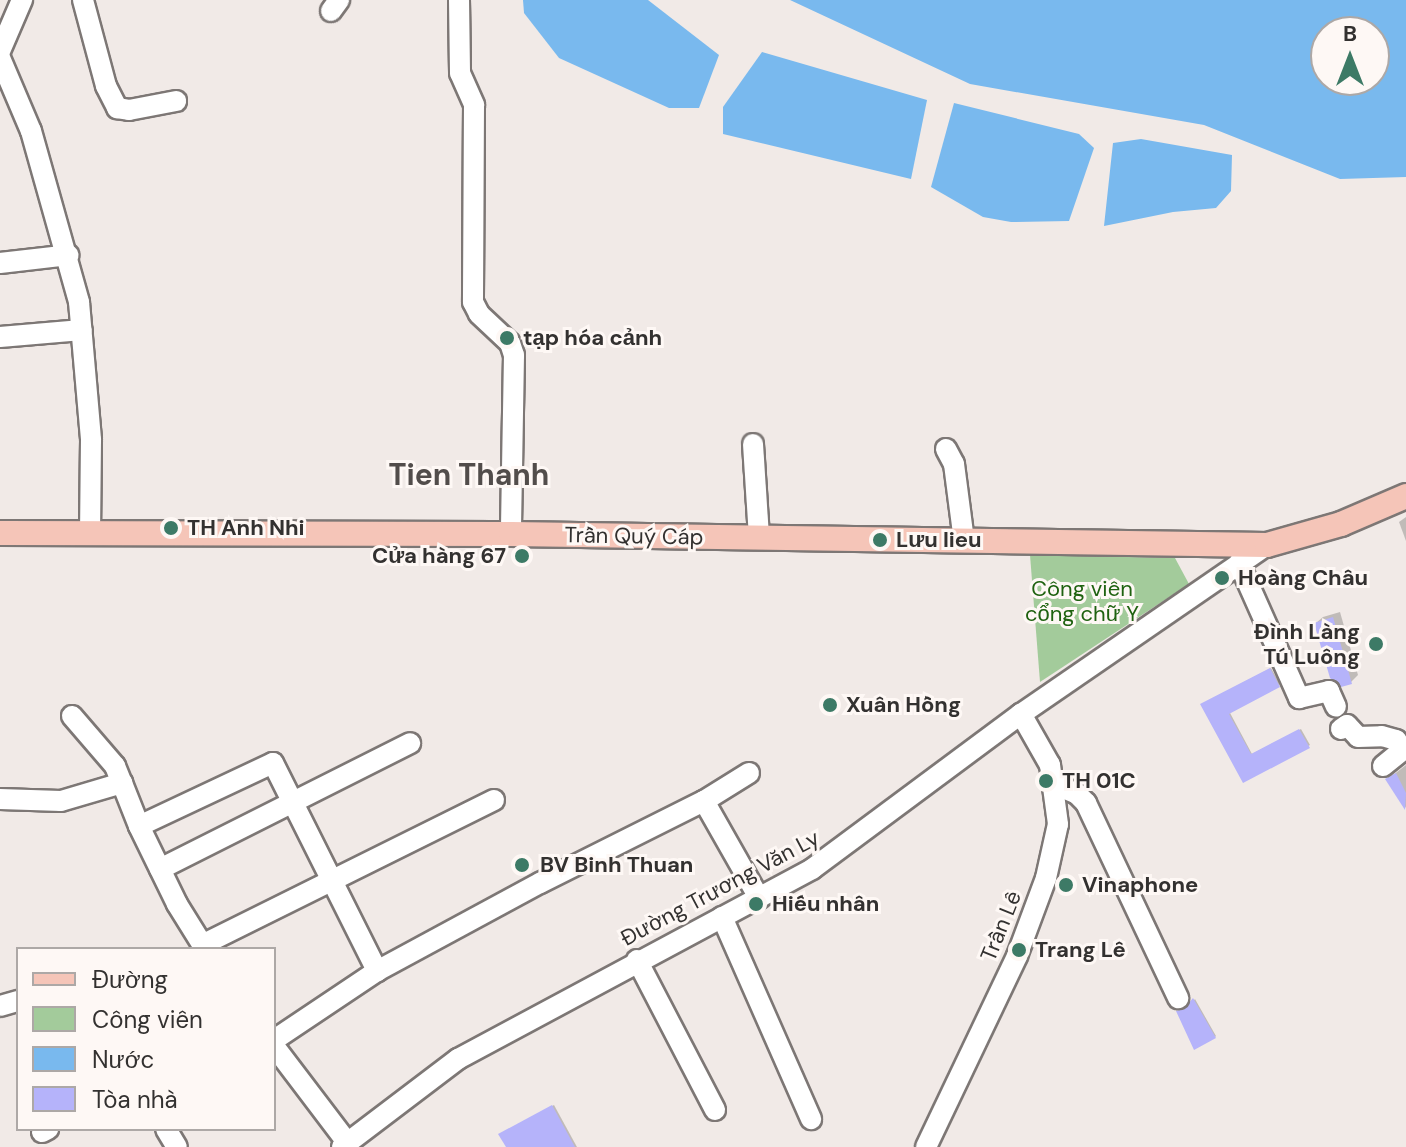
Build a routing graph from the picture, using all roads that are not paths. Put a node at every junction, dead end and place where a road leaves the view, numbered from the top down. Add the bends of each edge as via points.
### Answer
1 (22, 0) edge
2 (83, 0) edge
3 (459, 0) edge
4 (0, 51) edge
5 (0, 58) edge
6 (176, 101) dead end
7 (69, 255) junction
8 (0, 263) edge
9 (82, 330) junction
10 (0, 337) edge
11 (753, 444) dead end
12 (946, 449) dead end
13 (1406, 496) edge
14 (0, 533) edge
15 (90, 533) junction
16 (511, 534) junction
17 (759, 537) junction
18 (964, 541) junction
19 (1267, 545) junction
20 (1239, 563) junction
21 (1336, 707) dead end
22 (1021, 714) junction
23 (72, 716) dead end
24 (1341, 729) dead end
25 (410, 743) dead end
26 (1404, 750) edge
27 (1383, 766) dead end
28 (749, 773) dead end
29 (122, 783) junction
30 (1054, 784) junction
31 (0, 799) edge
32 (494, 800) dead end
33 (704, 801) junction
34 (294, 802) junction
35 (139, 826) junction
36 (160, 869) junction
37 (333, 879) junction
38 (759, 898) junction
39 (722, 917) junction
40 (203, 947) edge
41 (637, 960) junction
42 (377, 971) junction
43 (1178, 998) dead end
44 (276, 1042) edge
45 (276, 1046) edge
46 (715, 1110) dead end
47 (811, 1119) dead end
48 (345, 1145) edge
49 (926, 1147) edge

1 - 4 street
2 - 6 street via 117,108
3 - 16 street via 460,73 474,105 473,302 510,343 514,355
5 - 7 street via 31,131
7 - 8 street
7 - 9 street
9 - 10 street
9 - 15 street via 91,440
11 - 17 street
12 - 18 street via 954,464
13 - 19 main road, Trần Quý Cáp via 1341,524
14 - 15 main road, Trần Quý Cáp
15 - 16 main road, Trần Quý Cáp
16 - 17 main road, Trần Quý Cáp
17 - 18 main road, Trần Quý Cáp
18 - 19 main road, Trần Quý Cáp
19 - 20 street, Đường Trương Văn Ly
20 - 21 street via 1299,698 1329,691
20 - 22 street, Đường Trương Văn Ly
22 - 30 street, Trần Lê via 1050,765
22 - 38 street, Đường Trương Văn Ly via 843,848
23 - 29 street via 115,766
24 - 26 street via 1347,725 1358,737 1396,740
25 - 34 street
26 - 27 street
28 - 33 street
29 - 31 street via 61,801
29 - 35 street
30 - 43 street via 1086,803
30 - 49 street, Trần Lê via 1058,824 1046,878 1017,956
32 - 37 street
33 - 38 street
33 - 42 street
34 - 35 street via 276,766 269,763
34 - 36 street
34 - 37 street
35 - 36 street
36 - 40 street
37 - 40 street
37 - 42 street
38 - 39 street, Đường Trương Văn Ly
39 - 41 street, Đường Trương Văn Ly
39 - 47 street
41 - 46 street
41 - 48 street, Đường Trương Văn Ly via 458,1059
42 - 44 street
45 - 48 street

